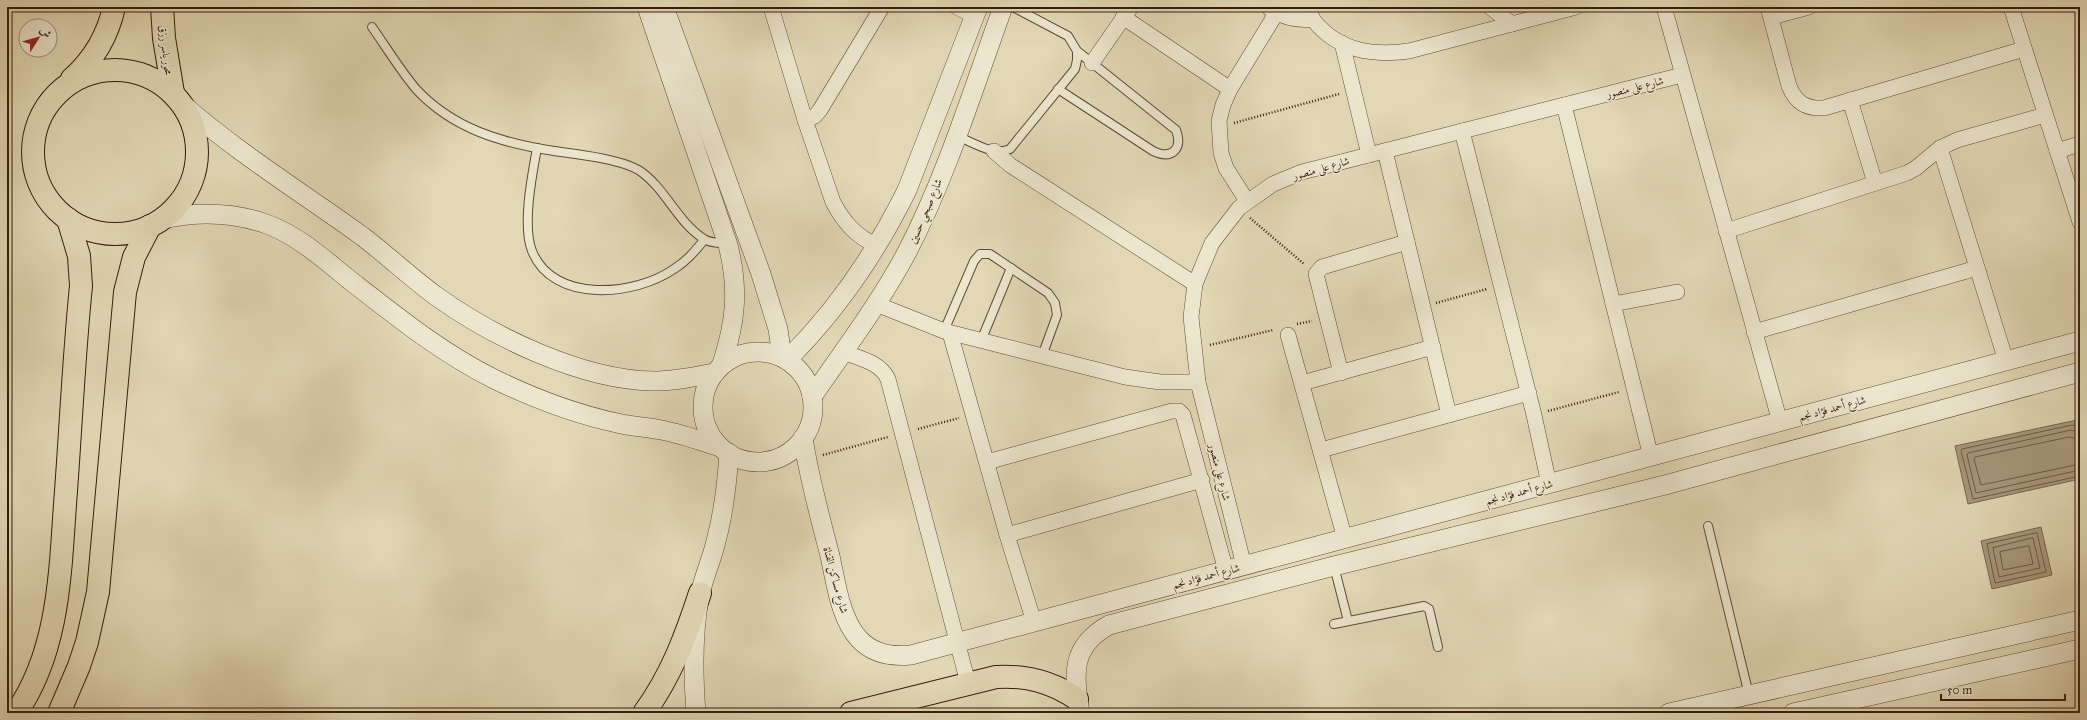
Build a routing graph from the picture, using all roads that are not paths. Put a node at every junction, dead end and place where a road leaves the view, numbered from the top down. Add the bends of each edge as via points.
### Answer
1 (114, 7) edge
2 (162, 7) edge
3 (647, 7) edge
4 (664, 7) edge
5 (771, 7) edge
6 (882, 7) edge
7 (956, 7) edge
8 (1003, 7) edge
9 (1013, 7) edge
10 (1490, 7) edge
11 (1576, 7) edge
12 (1664, 7) edge
13 (1810, 7) edge
14 (2010, 7) edge
15 (1275, 9) edge
16 (976, 12) edge
17 (1127, 12) edge
18 (1769, 12) edge
19 (1310, 13) edge
20 (1512, 24) junction
21 (372, 27) dead end
22 (1342, 43) junction
23 (2024, 50) junction
24 (1077, 51) junction
25 (1092, 64) junction
26 (1682, 75) junction
27 (67, 84) junction
28 (1058, 89) junction
29 (1230, 89) junction
30 (177, 99) junction
31 (1850, 100) junction
32 (1564, 105) junction
33 (2046, 115) junction
34 (805, 120) junction
35 (1462, 131) junction
36 (957, 136) junction
37 (2080, 144) edge
38 (537, 148) junction
39 (1940, 148) junction
40 (994, 151) junction
41 (1385, 151) junction
42 (2057, 151) junction
43 (1369, 155) junction
44 (1875, 183) junction
45 (1243, 205) junction
46 (68, 219) junction
47 (2080, 222) edge
48 (156, 223) junction
49 (1726, 231) junction
50 (704, 240) junction
51 (1407, 242) junction
52 (728, 245) junction
53 (877, 246) junction
54 (1011, 268) junction
55 (1977, 268) junction
56 (1195, 284) junction
57 (1677, 292) dead end
58 (876, 304) junction
59 (1613, 304) junction
60 (1286, 330) road end
61 (947, 332) junction
62 (1754, 332) junction
63 (982, 341) junction
64 (2080, 341) edge
65 (1433, 347) junction
66 (843, 352) junction
67 (1042, 356) junction
68 (784, 358) junction
69 (2006, 361) junction
70 (718, 369) junction
71 (2080, 372) edge
72 (1341, 373) junction
73 (1198, 382) junction
74 (1302, 383) junction
75 (1529, 394) junction
76 (812, 397) junction
77 (1449, 415) junction
78 (1780, 422) junction
79 (803, 438) junction
80 (724, 450) junction
81 (1320, 450) junction
82 (1651, 457) junction
83 (987, 462) junction
84 (1202, 480) junction
85 (1549, 484) junction
86 (1708, 526) dead end
87 (1007, 534) junction
88 (1345, 539) junction
89 (1334, 566) junction
90 (1235, 568) junction
91 (700, 593) junction
92 (2080, 620) edge
93 (1348, 621) junction
94 (1034, 622) junction
95 (1334, 624) dead end
96 (958, 643) junction
97 (1438, 647) dead end
98 (2080, 649) edge
99 (1904, 660) junction
100 (1831, 676) junction
101 (968, 683) junction
102 (1908, 687) junction
103 (1749, 695) junction
104 (1837, 703) junction
105 (1079, 706) edge
106 (1801, 712) edge
107 (16, 713) edge
108 (59, 713) edge
109 (644, 713) edge
110 (696, 713) edge
111 (851, 713) edge
112 (1669, 713) edge

1 - 27 main road via 100,45
2 - 30 main road, محور ياسر رزق via 164,38
3 - 52 street
4 - 68 street via 761,274
5 - 34 street
6 - 34 street via 820,110
7 - 16 street
8 - 36 street, شارع صبحي حسين
9 - 24 lane via 1068,36
10 - 20 street
11 - 20 street
12 - 26 street
13 - 18 street
14 - 23 street
15 - 19 street via 1292,20
15 - 29 street
16 - 53 street via 907,190
17 - 25 street
17 - 29 street
18 - 31 street via 1793,97 1802,105 1813,109
19 - 22 street via 1326,33
20 - 22 street via 1409,51 1386,54 1364,51
21 - 38 lane via 416,88 434,106 456,122 482,134
22 - 43 street
23 - 31 street
23 - 33 street
24 - 25 lane
24 - 28 lane via 1075,69
25 - 28 lane via 1176,130 1180,139 1178,147 1171,154 1153,152
26 - 32 street, شارع على منصور
26 - 49 street
27 - 30 main road via 93,72 121,69 149,76
27 - 46 main road via 56,93 40,117 35,130 33,159 35,173 44,193
28 - 40 lane via 1014,145 1005,151
29 - 45 street via 1223,104 1219,127 1221,153
30 - 48 main road via 194,130 197,159 195,173 183,199
30 - 70 street via 233,146 363,237 436,296 494,332 553,358 617,377 652,381 673,380
31 - 44 street
32 - 35 street, شارع على منصور
32 - 59 street
33 - 39 street via 1957,140
33 - 42 street
34 - 53 street via 840,214 854,233
35 - 41 street, شارع على منصور
35 - 75 street
36 - 40 lane
36 - 58 street, شارع صبحي حسين via 920,226
37 - 42 street
38 - 50 lane via 615,162 639,170 662,190
38 - 50 lane via 530,187 531,250 538,264 562,283 580,289 611,290 648,282 679,266
39 - 44 street via 1916,168
39 - 55 street
40 - 56 street via 1010,165
41 - 43 street, شارع على منصور
41 - 51 street
42 - 47 street
43 - 45 street, شارع على منصور via 1302,172 1273,184
44 - 49 street
45 - 56 street, شارع على منصور via 1212,243
46 - 48 main road via 94,232 108,234 122,234
46 - 107 main road via 79,256 81,286 59,584 56,610 44,656
48 - 80 street via 199,213 217,213 271,225 303,243 424,337 494,379 586,415 667,431
48 - 108 main road via 134,257 125,292 98,592 85,648
49 - 62 street
50 - 52 lane
51 - 65 street
51 - 72 street via 1322,267 1316,274
52 - 70 street via 733,263 736,298 731,334
53 - 68 street via 825,320
54 - 61 lane via 990,254 976,256
54 - 63 lane
54 - 67 lane via 1048,293 1055,303 1057,315
55 - 62 street
55 - 69 street
56 - 73 street, شارع على منصور via 1191,317
57 - 59 street
58 - 61 street
58 - 66 street, شارع صبحي حسين
59 - 82 street
60 - 74 street
61 - 63 street
61 - 83 street
62 - 78 street
63 - 67 street
64 - 69 street, شارع أحمد فؤاد نجم
65 - 72 street
65 - 77 street
66 - 76 street, شارع صبحي حسين
66 - 96 street via 873,363 885,372 888,379
67 - 73 street via 1142,380
68 - 70 street via 757,351 733,357
68 - 76 street via 803,376
69 - 78 street, شارع أحمد فؤاد نجم
70 - 80 street via 708,382 703,405 707,428
71 - 89 street, شارع أحمد فؤاد نجم via 1666,485
72 - 74 street
73 - 90 street, شارع على منصور
74 - 81 street
75 - 77 street
75 - 85 street
76 - 79 street via 812,418
77 - 81 street
78 - 82 street, شارع أحمد فؤاد نجم
79 - 80 street via 791,450 775,459 752,461
79 - 96 street, شارع مساكن القناة via 844,614 858,639 883,654 897,657 911,656
80 - 91 street via 727,489 723,517
81 - 88 street
82 - 85 street, شارع أحمد فؤاد نجم
83 - 84 street via 1176,410 1183,416
83 - 87 street
84 - 87 street
84 - 90 street
85 - 88 street, شارع أحمد فؤاد نجم
86 - 103 lane
87 - 94 street
88 - 90 street, شارع أحمد فؤاد نجم
89 - 93 lane
89 - 105 street, شارع أحمد فؤاد نجم via 1109,625 1090,638 1078,658 1075,682
90 - 94 street, شارع أحمد فؤاد نجم
91 - 109 main road via 679,653
91 - 110 street via 694,663
92 - 99 street
93 - 95 lane
93 - 97 lane via 1424,606 1429,609
94 - 96 street, شارع أحمد فؤاد نجم
96 - 101 street
98 - 102 street
99 - 100 street
99 - 102 street via 1899,675
100 - 103 street
100 - 104 street via 1841,688
101 - 105 main road via 996,677 1025,677 1053,685
101 - 111 main road
102 - 104 street
103 - 112 street
104 - 106 street

